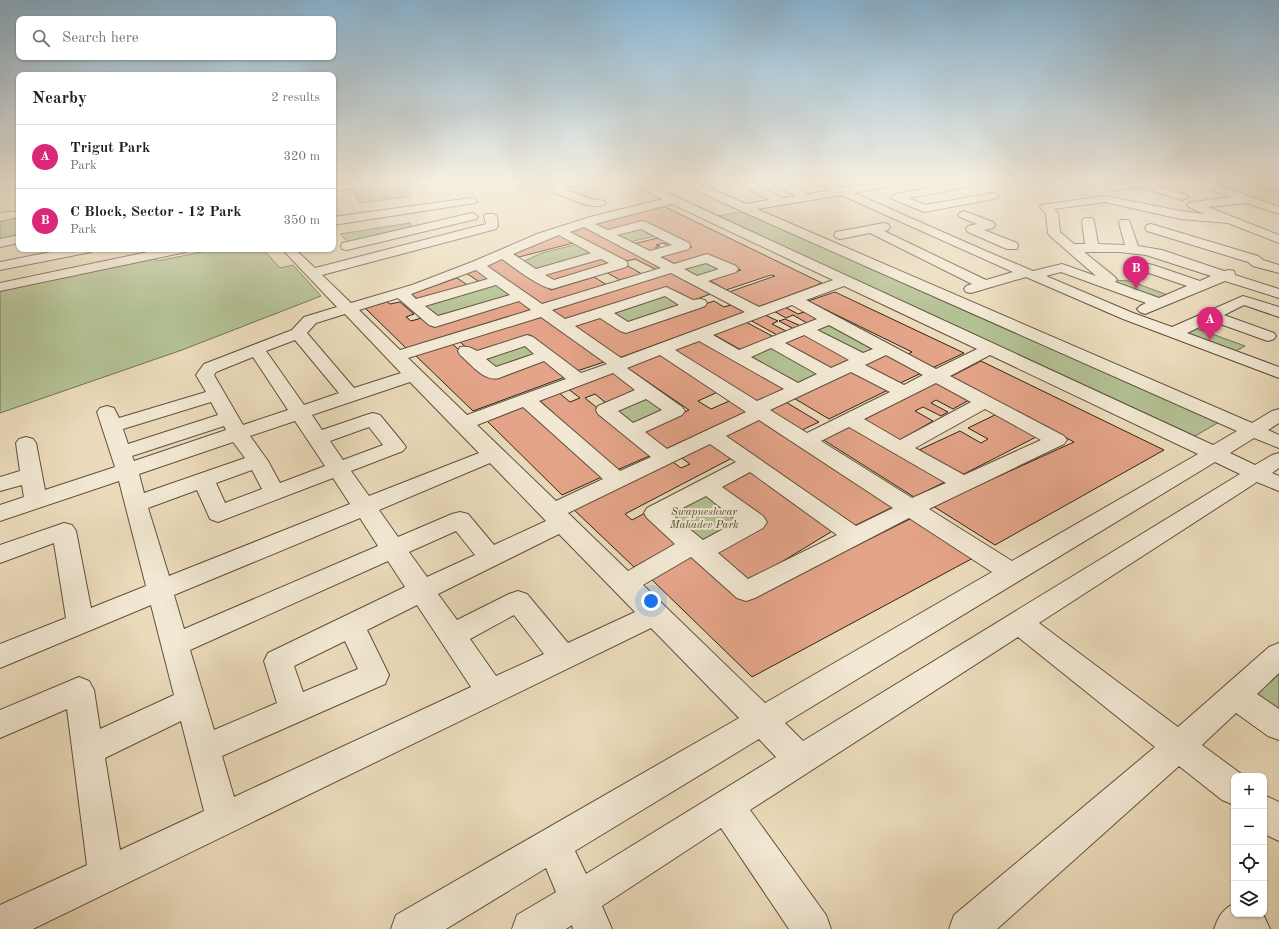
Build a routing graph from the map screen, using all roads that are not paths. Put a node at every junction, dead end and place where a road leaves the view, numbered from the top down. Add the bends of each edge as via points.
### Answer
1 (363, 225) edge
2 (422, 225) edge
3 (492, 225) edge
4 (569, 225) edge
5 (592, 225) edge
6 (641, 225) edge
7 (643, 225) edge
8 (727, 225) edge
9 (785, 225) edge
10 (896, 225) edge
11 (917, 225) edge
12 (987, 225) edge
13 (1053, 225) edge
14 (1088, 225) edge
15 (1126, 225) edge
16 (1199, 225) edge
17 (1247, 225) edge
18 (417, 226) junction
19 (371, 228) dead end
20 (871, 229) junction
21 (560, 231) junction
22 (337, 234) edge
23 (606, 234) junction
24 (663, 235) junction
25 (840, 235) dead end
26 (16, 239) edge
27 (1279, 239) edge
28 (0, 242) edge
29 (628, 245) junction
30 (1012, 246) dead end
31 (1071, 248) junction
32 (1094, 248) junction
33 (1133, 250) junction
34 (71, 252) edge
35 (159, 252) edge
36 (291, 252) edge
37 (503, 254) junction
38 (603, 254) junction
39 (1279, 254) edge
40 (648, 256) junction
41 (363, 260) junction
42 (477, 265) junction
43 (1254, 265) junction
44 (0, 266) edge
45 (672, 268) junction
46 (1148, 268) dead end
47 (1279, 269) edge
48 (312, 272) junction
49 (533, 274) junction
50 (1029, 274) junction
51 (1224, 276) junction
52 (1092, 278) junction
53 (499, 280) junction
54 (846, 280) junction
55 (1110, 280) junction
56 (696, 281) junction
57 (984, 285) junction
58 (0, 287) edge
59 (1198, 287) junction
60 (400, 293) junction
61 (1279, 294) edge
62 (723, 295) junction
63 (522, 296) junction
64 (947, 296) junction
65 (794, 300) junction
66 (1166, 300) junction
67 (342, 302) junction
68 (414, 304) junction
69 (1235, 304) junction
70 (692, 306) junction
71 (542, 310) junction
72 (601, 312) junction
73 (1279, 312) edge
74 (758, 313) junction
75 (1128, 316) junction
76 (1209, 316) junction
77 (830, 319) junction
78 (1279, 321) edge
79 (563, 325) junction
80 (1190, 325) junction
81 (804, 329) junction
82 (298, 333) junction
83 (1173, 333) junction
84 (1273, 333) edge
85 (701, 334) junction
86 (452, 339) junction
87 (772, 342) junction
88 (1247, 347) junction
89 (991, 348) junction
90 (662, 349) junction
91 (886, 349) junction
92 (257, 350) junction
93 (1231, 355) junction
94 (396, 356) junction
95 (738, 356) junction
96 (856, 362) junction
97 (617, 366) junction
98 (1279, 373) edge
99 (415, 374) junction
100 (830, 374) junction
101 (938, 375) junction
102 (579, 380) junction
103 (798, 390) junction
104 (648, 391) junction
105 (905, 392) junction
106 (216, 395) junction
107 (351, 396) junction
108 (526, 400) junction
109 (986, 401) junction
110 (759, 411) junction
111 (300, 413) junction
112 (1279, 415) edge
113 (850, 419) junction
114 (464, 423) junction
115 (233, 426) junction
116 (1253, 430) junction
117 (631, 431) junction
118 (712, 436) junction
119 (318, 438) junction
120 (806, 441) junction
121 (1279, 442) edge
122 (26, 443) dead end
123 (900, 448) junction
124 (494, 454) junction
125 (1214, 454) junction
126 (665, 458) junction
127 (124, 462) junction
128 (258, 462) junction
129 (751, 463) junction
130 (339, 469) junction
131 (1271, 472) edge
132 (31, 475) junction
133 (618, 480) junction
134 (204, 481) junction
135 (0, 484) edge
136 (963, 484) junction
137 (707, 486) junction
138 (276, 493) junction
139 (36, 501) junction
140 (136, 504) junction
141 (365, 507) junction
142 (911, 508) junction
143 (0, 513) edge
144 (557, 517) junction
145 (855, 536) junction
146 (696, 548) junction
147 (394, 550) junction
148 (0, 554) edge
149 (490, 558) junction
150 (1012, 573) junction
151 (625, 584) junction
152 (160, 591) junction
153 (422, 591) junction
154 (655, 614) junction
155 (80, 623) junction
156 (1019, 623) junction
157 (351, 625) junction
158 (453, 635) junction
159 (175, 644) junction
160 (0, 656) edge
161 (563, 657) junction
162 (1278, 657) edge
163 (491, 692) junction
164 (1235, 695) junction
165 (190, 701) junction
166 (294, 710) junction
167 (762, 721) junction
168 (0, 724) edge
169 (1279, 726) edge
170 (1179, 746) junction
171 (88, 750) junction
172 (204, 750) junction
173 (800, 760) junction
174 (1231, 787) edge
175 (726, 806) junction
176 (1267, 814) edge
177 (223, 819) junction
178 (1279, 824) edge
179 (553, 844) junction
180 (106, 875) junction
181 (586, 914) edge
182 (0, 925) edge
183 (410, 929) edge
184 (531, 929) edge
185 (812, 929) edge
186 (970, 929) edge
187 (1233, 929) edge
188 (1252, 929) edge

1 - 22 street
2 - 18 street
3 - 41 street
4 - 21 street
5 - 23 street
6 - 23 street
7 - 24 street
8 - 54 street
9 - 64 street
10 - 20 street
11 - 50 street
12 - 30 street via 972,229
13 - 31 street via 1054,233
14 - 32 street via 1090,241
15 - 33 street
16 - 43 street via 1151,228 1252,259
17 - 27 street
18 - 19 street
18 - 22 street
20 - 25 street
20 - 57 street
21 - 37 street
21 - 38 street
22 - 41 street
23 - 29 street
24 - 29 street
24 - 40 street via 684,246
26 - 28 street
29 - 40 street
31 - 32 street
31 - 55 street
32 - 33 street
33 - 51 street via 1161,254
34 - 44 street
35 - 58 street via 109,259
36 - 48 street
37 - 42 street
37 - 49 street
38 - 49 street
38 - 49 street via 620,264 552,285
39 - 43 street
40 - 45 street
41 - 48 street
42 - 53 street
42 - 60 street
43 - 47 street
43 - 51 street
45 - 56 street
45 - 56 street via 707,258 731,269
45 - 71 street
46 - 59 street
48 - 67 street
50 - 52 street via 1062,268
50 - 57 street
50 - 75 street
51 - 59 street
51 - 61 street
52 - 55 street
52 - 66 street
53 - 63 street
53 - 68 street
54 - 65 street
54 - 89 street
55 - 66 street via 1129,281
56 - 62 street
57 - 64 street
59 - 66 street
59 - 69 street
60 - 67 street
60 - 68 street
62 - 70 street
62 - 74 street
63 - 68 street via 435,322
63 - 71 street
64 - 116 street
65 - 74 street
65 - 77 street
66 - 75 street
66 - 76 street
67 - 82 street via 310,320
67 - 94 street
69 - 73 street via 1243,300
69 - 76 street
69 - 78 street
70 - 72 street via 666,291
70 - 72 street via 626,328
71 - 79 street
71 - 86 street
72 - 79 street
74 - 85 street
75 - 83 street
76 - 80 street
76 - 84 street
77 - 81 street
77 - 91 street
79 - 97 street
80 - 83 street
80 - 88 street
81 - 87 street
81 - 96 street
82 - 92 street
82 - 107 street
83 - 93 street
84 - 88 street
85 - 90 street
85 - 95 street
86 - 94 street
86 - 102 street via 493,374 546,355
87 - 95 street
87 - 100 street
88 - 93 street
89 - 101 street
89 - 125 street
90 - 97 street
90 - 110 street
91 - 96 street
91 - 101 street
92 - 106 street via 210,368 205,375
92 - 111 street
93 - 98 street
94 - 99 street
95 - 103 street
96 - 100 street
96 - 105 street
97 - 102 street
97 - 104 street
99 - 107 street
99 - 114 street
100 - 103 street
101 - 105 street
101 - 109 street
102 - 108 street
103 - 110 street
104 - 117 street via 605,410
104 - 117 street via 675,411
105 - 113 street
106 - 115 street
106 - 127 street via 109,419
107 - 111 street
108 - 114 street
108 - 133 street
109 - 123 street
109 - 136 street via 1057,440
110 - 118 street
110 - 120 street
111 - 115 street
111 - 119 street
112 - 116 street
113 - 120 street
113 - 123 street
114 - 124 street
115 - 127 street
115 - 128 street
116 - 121 street
116 - 125 street
117 - 126 street
118 - 126 street
118 - 129 street
119 - 130 street
119 - 130 street via 374,419 396,447
120 - 142 street
122 - 132 street
123 - 136 street
124 - 141 street
124 - 144 street
125 - 131 street
125 - 150 street
126 - 133 street
127 - 139 street
127 - 140 street
128 - 134 street
128 - 138 street
129 - 137 street
129 - 145 street
130 - 138 street
130 - 141 street
131 - 156 street
132 - 135 street
132 - 139 street
133 - 144 street
134 - 138 street via 218,514
134 - 140 street
136 - 142 street
137 - 146 street via 654,513
137 - 146 street via 755,522
139 - 143 street
140 - 152 street
141 - 147 street
141 - 152 street
142 - 145 street
142 - 150 street
144 - 149 street
144 - 151 street
145 - 146 street via 746,591
146 - 151 street
147 - 149 street via 460,520
147 - 153 street
147 - 159 street
148 - 155 street via 64,532
149 - 153 street
150 - 167 street
151 - 154 street
152 - 155 street
152 - 159 street
153 - 157 street
153 - 158 street
154 - 161 street
154 - 167 street
155 - 160 street
156 - 170 street
156 - 173 street
157 - 166 street via 278,661
157 - 166 street via 375,675
158 - 161 street via 518,601
158 - 163 street
159 - 165 street
161 - 163 street
162 - 164 street
163 - 177 street
164 - 169 street
164 - 170 street
165 - 171 street
165 - 172 street
166 - 172 street
167 - 173 street
167 - 179 street
168 - 171 street via 79,690
170 - 174 street
170 - 186 street
171 - 180 street
172 - 177 street
173 - 175 street
175 - 181 street
175 - 185 street
176 - 178 street
177 - 180 street
179 - 181 street
179 - 183 street
180 - 182 street
181 - 184 street
187 - 188 street via 1241,920

